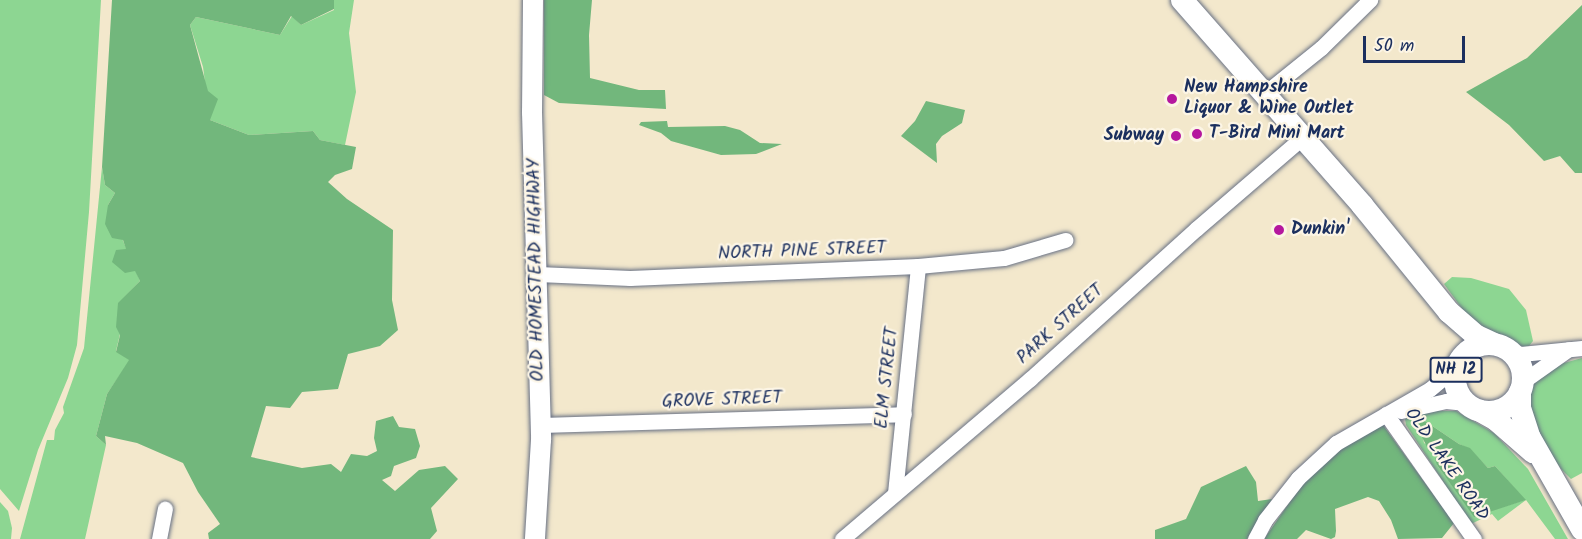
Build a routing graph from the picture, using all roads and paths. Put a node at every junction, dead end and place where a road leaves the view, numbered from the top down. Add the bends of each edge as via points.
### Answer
1 (532, 0) edge
2 (1182, 0) edge
3 (1370, 0) edge
4 (1265, 93) junction
5 (1303, 137) junction
6 (1065, 240) dead end
7 (918, 266) junction
8 (538, 274) junction
9 (1449, 312) junction
10 (1502, 348) junction
11 (1575, 348) edge
12 (1456, 367) junction
13 (1521, 387) junction
14 (1473, 407) junction
15 (904, 414) junction
16 (1386, 414) junction
17 (540, 425) junction
18 (1540, 458) junction
19 (895, 493) junction
20 (165, 509) dead end
21 (1582, 529) edge
22 (159, 539) edge
23 (535, 539) edge
24 (842, 539) edge
25 (1255, 539) edge
26 (1474, 539) edge

1 - 8 main road, OLD HOMESTEAD HIGHWAY
2 - 4 highway, NH 12
3 - 4 street via 1321,48
4 - 5 highway, NH 12
5 - 9 highway, NH 12
5 - 19 street, PARK STREET
6 - 7 street, NORTH PINE STREET via 1004,258
7 - 8 street, NORTH PINE STREET via 630,278
7 - 15 street, ELM STREET
8 - 17 main road, OLD HOMESTEAD HIGHWAY
9 - 10 highway, NH 12 via 1477,336
9 - 12 highway, NH 12 via 1458,345
10 - 11 street via 1521,354
10 - 12 highway, NH 12 via 1485,344 1468,351
10 - 13 highway via 1521,367
11 - 13 street
12 - 14 highway, NH 12 via 1456,389
12 - 16 street via 1430,389
13 - 14 highway via 1511,404 1501,410
13 - 18 highway via 1520,408
14 - 16 street via 1435,403
14 - 18 highway via 1496,420
15 - 17 street, GROVE STREET
15 - 19 street, ELM STREET
16 - 25 street via 1336,443 1298,478
16 - 26 street, OLD LAKE ROAD
17 - 23 main road, OLD HOMESTEAD HIGHWAY
18 - 21 highway
19 - 24 street, PARK STREET
20 - 22 street

